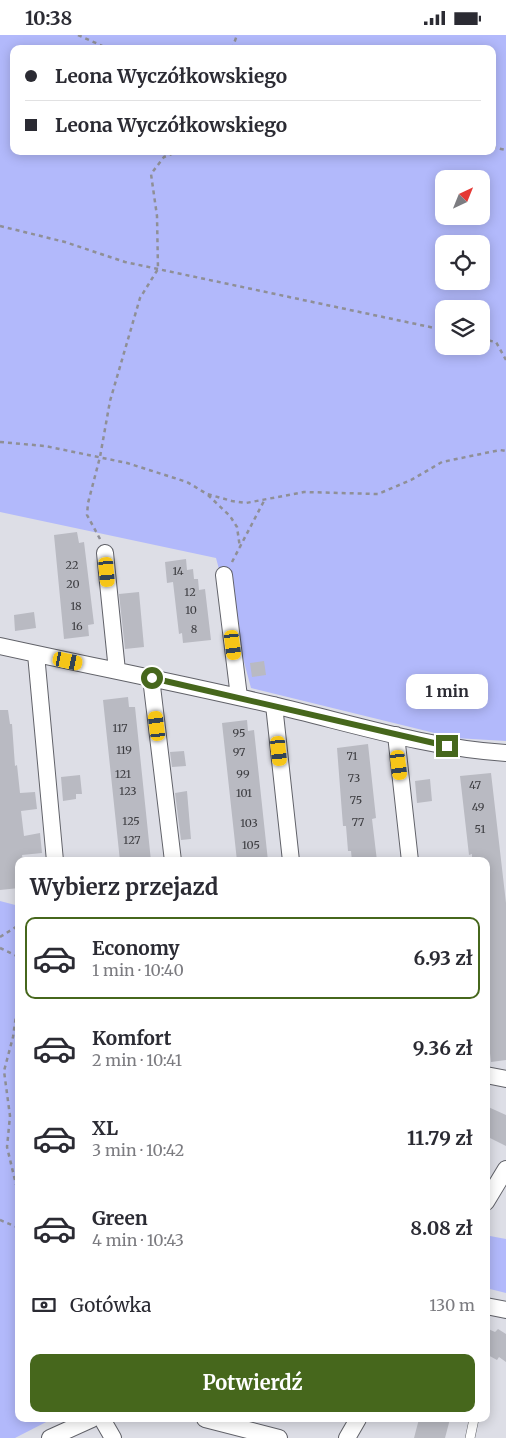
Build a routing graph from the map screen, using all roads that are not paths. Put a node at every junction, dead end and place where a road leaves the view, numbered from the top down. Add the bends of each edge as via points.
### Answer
1 (105, 553) road end
2 (224, 575) road end
3 (0, 646) edge
4 (36, 654) junction
5 (117, 671) junction
6 (152, 678) junction
7 (239, 697) junction
8 (274, 705) junction
9 (396, 735) junction
10 (506, 753) edge
11 (55, 857) edge
12 (173, 857) edge
13 (291, 857) edge
14 (410, 857) edge
15 (490, 1076) edge
16 (506, 1079) edge
17 (506, 1169) edge
18 (490, 1195) edge
19 (490, 1307) edge
20 (506, 1310) edge
21 (85, 1422) edge
22 (104, 1422) edge
23 (223, 1422) edge
24 (356, 1422) edge
25 (473, 1422) edge
26 (50, 1438) edge
27 (113, 1438) edge
28 (279, 1438) edge
29 (347, 1438) edge
30 (470, 1438) edge

1 - 5 street
2 - 7 street
3 - 4 street
4 - 5 street
4 - 11 street
5 - 6 street
6 - 7 street
6 - 12 street
7 - 8 street
8 - 9 street
8 - 13 street
9 - 10 street via 464,749
9 - 14 street
15 - 16 street
17 - 18 street
19 - 20 street
21 - 26 street
22 - 27 street
23 - 28 street
24 - 29 street
25 - 30 lane

